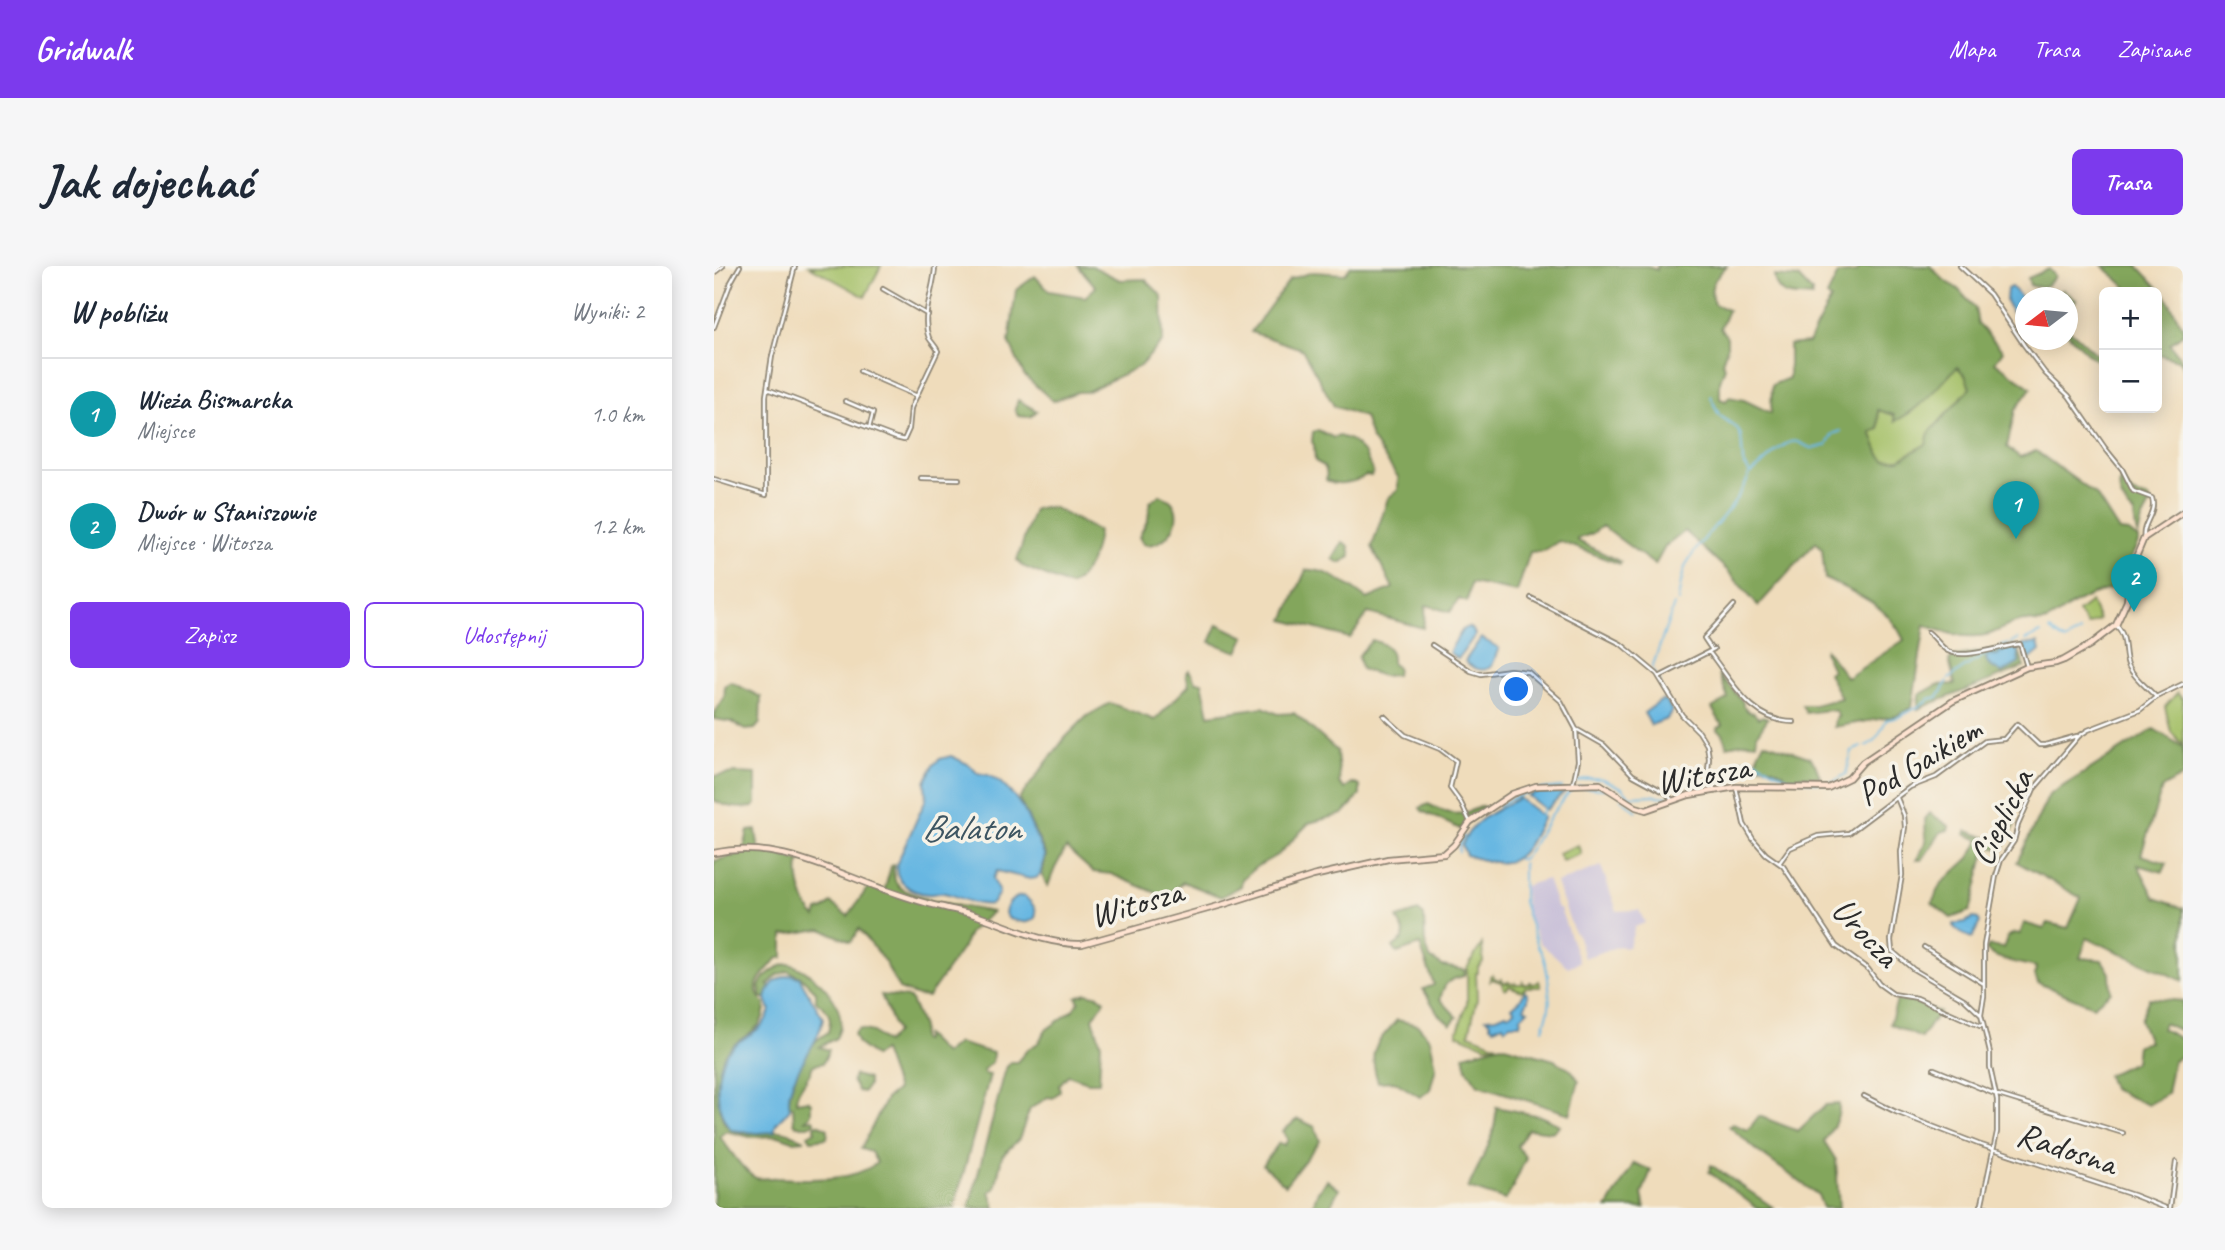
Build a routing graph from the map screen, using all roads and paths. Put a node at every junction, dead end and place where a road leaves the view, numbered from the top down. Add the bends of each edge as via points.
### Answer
1 (723, 266) edge
2 (740, 266) edge
3 (795, 266) edge
4 (936, 266) edge
5 (1960, 266) edge
6 (714, 274) edge
7 (883, 289) dead end
8 (928, 315) junction
9 (714, 327) edge
10 (860, 371) dead end
11 (767, 389) junction
12 (916, 396) junction
13 (845, 401) dead end
14 (869, 428) junction
15 (921, 478) dead end
16 (714, 479) edge
17 (959, 479) dead end
18 (2183, 512) edge
19 (2144, 538) junction
20 (1531, 598) dead end
21 (1734, 606) dead end
22 (2116, 625) junction
23 (1928, 632) dead end
24 (1432, 645) dead end
25 (1711, 650) junction
26 (2027, 667) junction
27 (1659, 677) junction
28 (2183, 684) edge
29 (2178, 687) junction
30 (2183, 692) edge
31 (2156, 697) junction
32 (1384, 716) dead end
33 (1794, 722) dead end
34 (1576, 729) junction
35 (2079, 736) junction
36 (1573, 784) junction
37 (1736, 787) junction
38 (1714, 790) junction
39 (1896, 797) junction
40 (1673, 801) junction
41 (1469, 822) junction
42 (714, 853) edge
43 (1780, 862) junction
44 (1924, 947) dead end
45 (1984, 984) junction
46 (1981, 1015) junction
47 (1983, 1025) junction
48 (1934, 1069) dead end
49 (1995, 1094) junction
50 (1864, 1096) dead end
51 (2123, 1133) dead end
52 (1993, 1150) junction
53 (2176, 1163) dead end
54 (1981, 1206) edge
55 (1990, 1208) edge
56 (2168, 1208) edge

1 - 6 street
2 - 9 street
3 - 11 street
4 - 8 street
5 - 19 street via 1990,294 2041,367 2069,396 2122,468 2133,491 2152,498 2154,508
7 - 8 street
8 - 12 street via 928,333 938,351
10 - 12 street
11 - 14 street
11 - 16 street via 766,495
12 - 14 street via 902,441
13 - 14 street via 873,413
15 - 17 street
18 - 19 street
19 - 22 street
20 - 27 street via 1621,643
21 - 25 street via 1706,636
22 - 26 street, Witosza via 2064,660
22 - 31 street via 2122,630 2129,667
23 - 26 street via 1954,653 2020,643
24 - 34 street via 1471,671 1524,670 1533,674 1563,703
25 - 27 street
25 - 33 street via 1753,709
26 - 37 street, Witosza via 1953,702 1863,762 1837,785 1818,789
27 - 38 street via 1706,745
28 - 29 street, Cieplicka
29 - 30 street
29 - 31 street, Cieplicka
31 - 35 street, Cieplicka via 2140,710
32 - 41 street via 1405,735 1456,761 1450,788
34 - 36 street via 1578,761
34 - 40 street via 1604,745 1633,775
35 - 39 street, Pod Gaikiem via 2039,745 2017,724 2004,739 1985,741 1945,772
35 - 45 street, Cieplicka via 2034,789 2014,841 2001,860 1984,945
36 - 40 street, Witosza via 1600,785 1646,810
36 - 41 street, Witosza via 1521,790
37 - 38 street, Witosza
37 - 43 street, Urocza via 1750,835
38 - 40 street, Witosza
39 - 43 street, Pod Gaikiem via 1847,834 1818,836 1790,848
39 - 46 street via 1905,827 1892,950
41 - 42 street, Witosza via 1444,854 1388,859 1313,876 1082,944 1044,940 803,858 768,850
43 - 47 street, Urocza via 1836,946 1868,969 1885,989
44 - 45 street
45 - 46 street, Cieplicka
46 - 47 street, Cieplicka
47 - 49 street, Cieplicka
48 - 49 street
49 - 51 street
49 - 52 street, Cieplicka
50 - 52 street, Radosna
52 - 54 street, Cieplicka
52 - 56 street, Radosna
53 - 56 street
54 - 55 street

